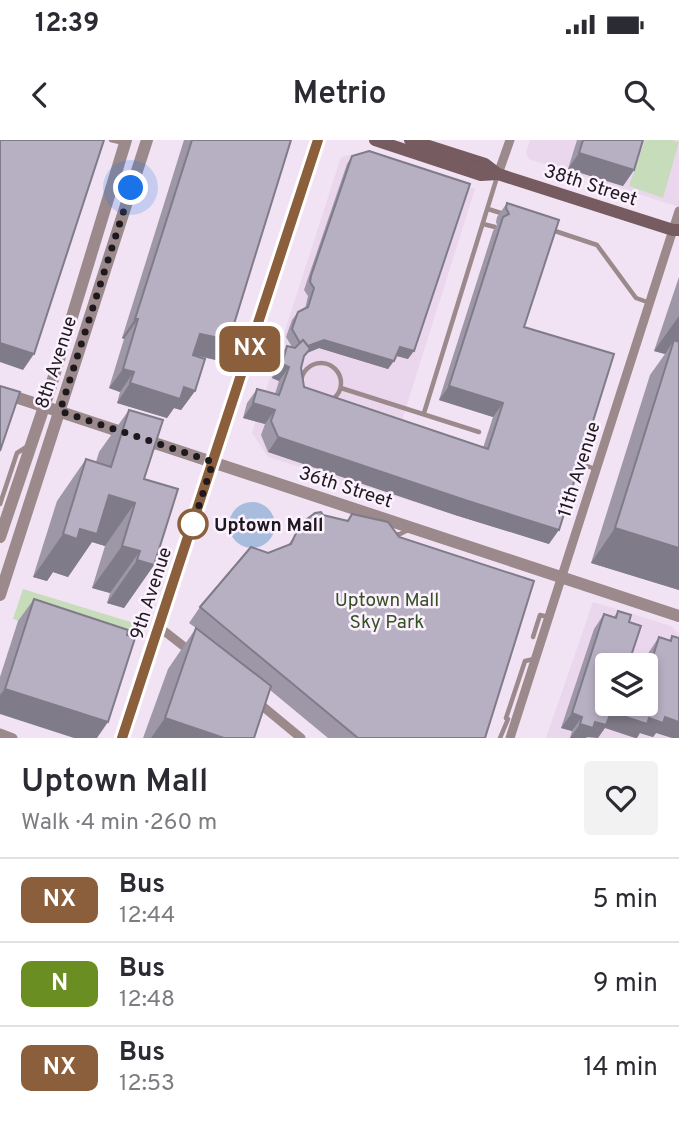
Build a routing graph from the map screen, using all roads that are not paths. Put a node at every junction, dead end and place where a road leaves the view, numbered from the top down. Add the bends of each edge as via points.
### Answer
1 (111, 140) edge
2 (146, 140) edge
3 (318, 140) edge
4 (375, 140) edge
5 (410, 140) edge
6 (510, 140) edge
7 (126, 142) edge
8 (440, 145) edge
9 (498, 174) junction
10 (488, 209) junction
11 (679, 211) edge
12 (514, 218) edge
13 (483, 224) junction
14 (540, 226) edge
15 (495, 227) dead end
16 (677, 232) edge
17 (650, 303) junction
18 (341, 387) junction
19 (0, 392) edge
20 (44, 406) junction
21 (60, 411) junction
22 (424, 413) junction
23 (479, 432) dead end
24 (32, 443) junction
25 (213, 462) junction
26 (582, 464) edge
27 (596, 469) junction
28 (0, 504) edge
29 (413, 528) junction
30 (385, 534) edge
31 (0, 537) edge
32 (561, 577) junction
33 (0, 595) edge
34 (679, 616) edge
35 (549, 617) junction
36 (159, 627) junction
37 (533, 637) dead end
38 (196, 656) edge
39 (243, 692) edge
40 (511, 720) junction
41 (0, 733) edge
42 (13, 738) edge
43 (122, 738) edge
44 (301, 738) edge
45 (500, 738) edge
46 (510, 738) edge

1 - 7 lane
2 - 21 street, 8th Avenue
3 - 25 street, 9th Avenue
4 - 9 main road, 38th Street via 481,175
5 - 8 main road, 38th Street
6 - 9 street
7 - 20 street, 8th Avenue
8 - 9 main road, 38th Street
9 - 10 lane
9 - 16 main road, 38th Street
10 - 12 lane
10 - 13 lane
11 - 16 street, 11th Avenue
13 - 15 lane
13 - 22 lane
14 - 17 lane via 597,245 636,298
16 - 17 street, 11th Avenue
17 - 27 street, 11th Avenue
18 - 18 lane via 338,371 329,364 312,365 302,377 304,393 318,402 335,398
18 - 22 lane
19 - 20 street, 36th Street
20 - 21 street, 36th Street
20 - 24 street, 8th Avenue
21 - 25 street, 36th Street
21 - 33 street, 8th Avenue
22 - 23 lane
24 - 28 lane via 17,453
24 - 31 street, 8th Avenue
25 - 29 street, 36th Street via 349,511
25 - 36 street, 9th Avenue
26 - 27 lane
27 - 32 street, 11th Avenue
29 - 30 lane
29 - 32 street, 36th Street
32 - 34 street, 36th Street
32 - 35 street, 11th Avenue
35 - 37 lane via 540,615
35 - 40 street, 11th Avenue
36 - 38 street
36 - 43 street, 9th Avenue
39 - 44 street
40 - 45 lane
40 - 46 street, 11th Avenue
41 - 42 street

